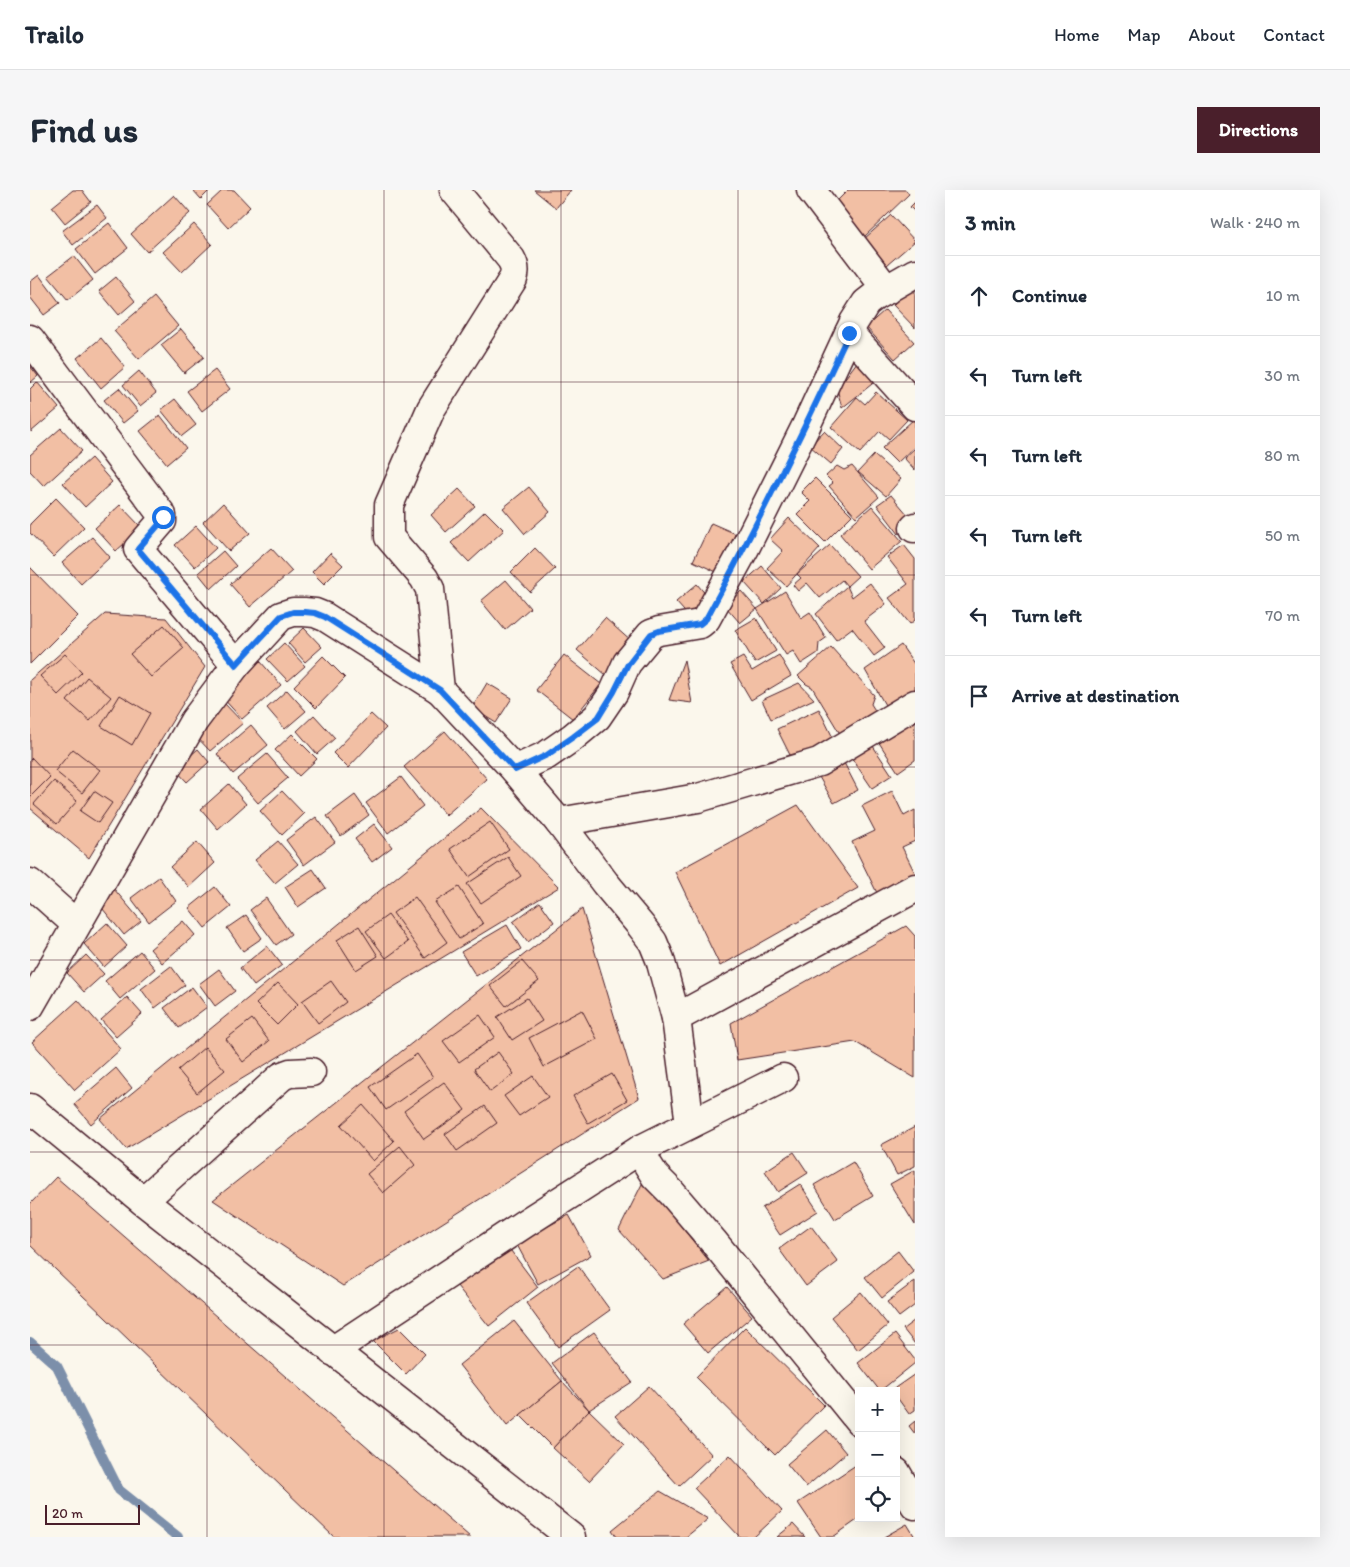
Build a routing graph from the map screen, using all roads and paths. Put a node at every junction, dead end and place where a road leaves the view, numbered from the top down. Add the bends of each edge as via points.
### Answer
1 (454, 190) edge
2 (811, 190) edge
3 (915, 273) edge
4 (887, 290) junction
5 (849, 333) junction
6 (30, 339) edge
7 (915, 406) edge
8 (236, 665) junction
9 (440, 690) junction
10 (915, 704) edge
11 (515, 770) junction
12 (559, 822) junction
13 (30, 883) edge
14 (915, 888) edge
15 (76, 924) junction
16 (30, 1006) edge
17 (676, 1018) junction
18 (311, 1072) dead end
19 (783, 1078) dead end
20 (30, 1108) edge
21 (690, 1124) junction
22 (642, 1149) junction
23 (143, 1201) junction
24 (332, 1351) junction
25 (855, 1416) edge
26 (899, 1477) edge
27 (915, 1505) edge
28 (572, 1537) edge

1 - 9 street via 511,260 515,273 431,409 389,505 389,537 430,589
2 - 4 street
3 - 4 street
4 - 5 street via 866,303
5 - 7 street
5 - 11 street via 805,428 706,619 700,624 651,634 628,664 598,718 547,755
6 - 8 street via 162,515 162,521 138,549
8 - 9 street via 281,616 293,612 315,613
8 - 15 street via 194,721
9 - 11 street
10 - 12 street via 819,762 698,798
11 - 12 street
12 - 17 street via 653,942
13 - 15 street
14 - 17 street
15 - 16 street
17 - 21 street
18 - 23 street via 282,1076
19 - 21 street
20 - 23 street
21 - 22 street
22 - 24 street
22 - 25 street via 655,1176 713,1240
23 - 24 street
24 - 28 street
26 - 27 street

